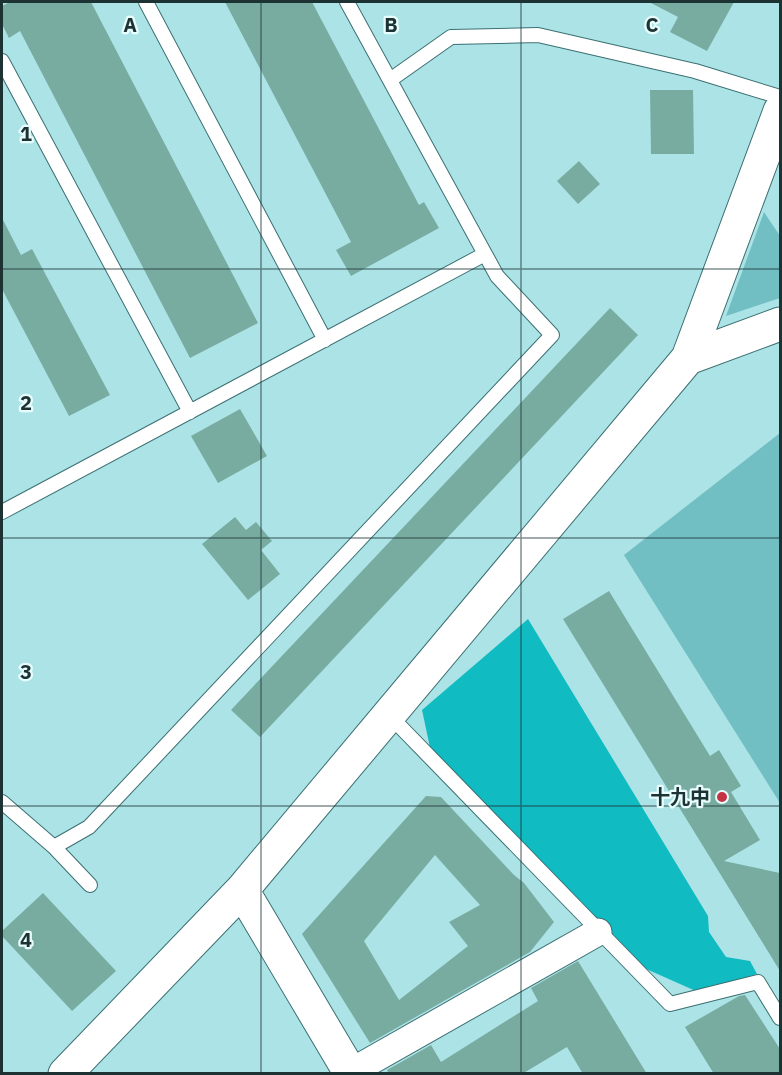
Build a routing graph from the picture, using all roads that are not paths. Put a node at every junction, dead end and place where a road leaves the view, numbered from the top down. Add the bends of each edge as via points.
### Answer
1 (146, 2) edge
2 (347, 2) edge
3 (2, 61) edge
4 (390, 80) junction
5 (780, 98) edge
6 (780, 111) edge
7 (774, 163) edge
8 (485, 254) junction
9 (780, 324) edge
10 (325, 340) junction
11 (688, 358) junction
12 (190, 412) junction
13 (2, 512) edge
14 (389, 715) junction
15 (2, 802) edge
16 (54, 847) junction
17 (90, 885) dead end
18 (242, 890) junction
19 (598, 932) junction
20 (780, 1018) edge
21 (351, 1073) edge
22 (65, 1074) edge

1 - 10 lane
2 - 4 lane
3 - 12 lane
4 - 5 lane via 451,37 538,35 695,71
4 - 8 lane
6 - 7 street
7 - 11 street
8 - 10 lane
8 - 16 lane via 497,276 552,335 89,827
9 - 11 street
10 - 12 lane
11 - 14 street
12 - 13 lane
14 - 18 street
14 - 19 lane
15 - 16 lane
16 - 17 lane
18 - 21 street
18 - 22 street
19 - 20 lane via 670,1004 758,982
19 - 21 street

